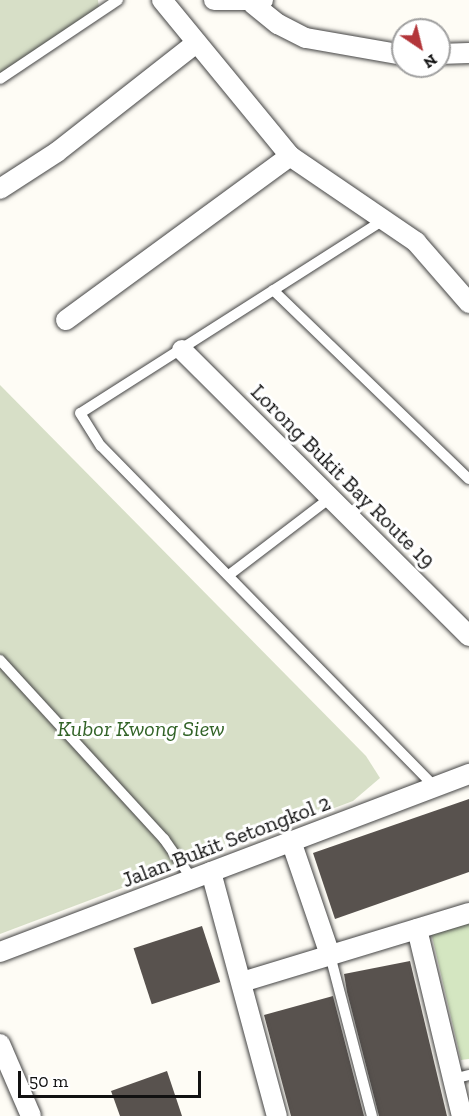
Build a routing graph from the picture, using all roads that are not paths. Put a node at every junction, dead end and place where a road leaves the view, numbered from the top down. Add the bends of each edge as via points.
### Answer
1 (118, 0) edge
2 (162, 0) edge
3 (214, 0) edge
4 (258, 2) edge
5 (196, 43) junction
6 (391, 53) edge
7 (469, 53) edge
8 (451, 54) edge
9 (0, 79) edge
10 (290, 156) junction
11 (0, 189) edge
12 (385, 219) junction
13 (273, 290) junction
14 (469, 303) edge
15 (66, 320) dead end
16 (182, 350) junction
17 (469, 479) edge
18 (330, 498) junction
19 (229, 576) junction
20 (469, 636) edge
21 (0, 660) edge
22 (469, 774) edge
23 (435, 787) junction
24 (291, 841) junction
25 (211, 872) junction
26 (192, 879) junction
27 (469, 913) edge
28 (417, 929) junction
29 (0, 952) edge
30 (330, 955) junction
31 (242, 982) junction
32 (0, 1044) edge
33 (461, 1077) edge
34 (31, 1116) edge
35 (277, 1116) edge
36 (372, 1116) edge
37 (462, 1116) edge

1 - 9 lane
2 - 5 street
3 - 4 street
4 - 6 street via 278,24 306,38
5 - 10 street
5 - 11 street via 57,152
7 - 8 street
10 - 12 street
10 - 15 street
12 - 13 lane
12 - 14 street via 416,242
13 - 16 lane
13 - 17 lane
16 - 18 street, Lorong Bukit Bay Route 19
16 - 19 lane via 80,413 101,446
18 - 19 lane
18 - 20 street, Lorong Bukit Bay Route 19
19 - 23 lane
21 - 26 lane via 164,839
22 - 23 street, Jalan Bukit Setongkol 2
23 - 24 street, Jalan Bukit Setongkol 2
24 - 25 street, Jalan Bukit Setongkol 2
24 - 30 street
25 - 26 street, Jalan Bukit Setongkol 2
25 - 31 street
26 - 29 street, Jalan Bukit Setongkol 2
27 - 28 street
28 - 30 street
28 - 33 street
30 - 31 street
30 - 36 lane
31 - 35 street
32 - 34 street
33 - 37 street

